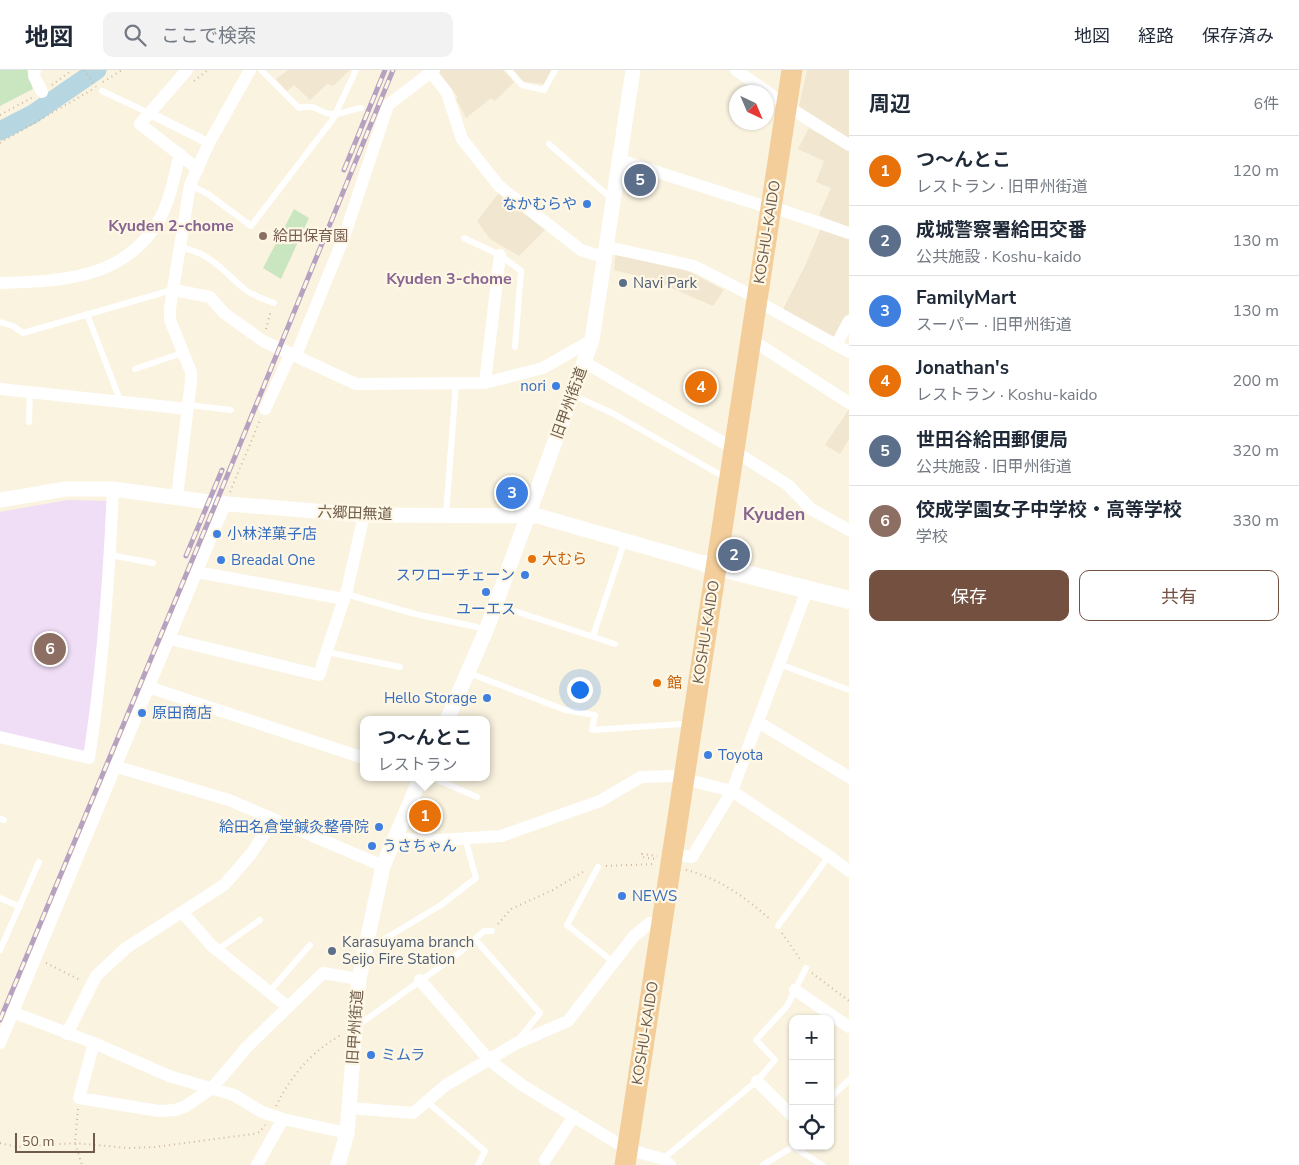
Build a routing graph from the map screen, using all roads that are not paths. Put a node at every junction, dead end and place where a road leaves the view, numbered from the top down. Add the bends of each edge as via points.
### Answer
1 (35, 70) edge
2 (187, 70) edge
3 (250, 70) edge
4 (261, 70) edge
5 (356, 70) edge
6 (508, 70) edge
7 (555, 70) edge
8 (736, 70) edge
9 (781, 70) edge
10 (792, 70) edge
11 (432, 71) edge
12 (630, 71) edge
13 (102, 91) dead end
14 (42, 92) dead end
15 (781, 102) junction
16 (360, 108) dead end
17 (149, 113) junction
18 (336, 114) junction
19 (209, 144) junction
20 (549, 144) dead end
21 (849, 145) edge
22 (180, 154) junction
23 (620, 160) junction
24 (198, 169) junction
25 (190, 185) junction
26 (614, 200) junction
27 (766, 206) junction
28 (849, 233) edge
29 (464, 238) dead end
30 (181, 248) junction
31 (607, 253) junction
32 (500, 255) junction
33 (0, 283) edge
34 (174, 290) junction
35 (752, 297) junction
36 (274, 303) road end
37 (87, 314) junction
38 (849, 321) edge
39 (0, 322) edge
40 (592, 340) junction
41 (752, 340) junction
42 (836, 345) junction
43 (514, 346) dead end
44 (849, 352) edge
45 (182, 353) junction
46 (294, 354) junction
47 (584, 362) junction
48 (135, 369) dead end
49 (485, 383) junction
50 (456, 384) junction
51 (0, 389) edge
52 (30, 392) junction
53 (572, 395) junction
54 (120, 400) junction
55 (849, 403) edge
56 (188, 407) junction
57 (265, 409) road end
58 (231, 410) dead end
59 (29, 422) dead end
60 (729, 447) junction
61 (719, 474) junction
62 (113, 489) junction
63 (177, 497) junction
64 (0, 500) edge
65 (224, 504) junction
66 (446, 514) junction
67 (364, 515) junction
68 (526, 517) junction
69 (849, 530) edge
70 (625, 540) junction
71 (110, 554) junction
72 (153, 563) dead end
73 (711, 565) junction
74 (197, 572) junction
75 (807, 590) junction
76 (345, 597) junction
77 (849, 600) edge
78 (496, 605) junction
79 (478, 627) dead end
80 (593, 636) junction
81 (170, 639) junction
82 (615, 644) dead end
83 (327, 652) junction
84 (779, 664) junction
85 (400, 667) dead end
86 (469, 673) junction
87 (148, 687) junction
88 (849, 690) edge
89 (449, 716) edge
90 (758, 722) junction
91 (681, 724) junction
92 (0, 737) edge
93 (360, 757) edge
94 (114, 766) junction
95 (849, 777) edge
96 (678, 778) junction
97 (419, 781) edge
98 (440, 781) edge
99 (732, 792) junction
100 (477, 797) dead end
101 (274, 820) junction
102 (465, 838) junction
103 (395, 839) junction
104 (829, 856) junction
105 (668, 860) junction
106 (39, 862) dead end
107 (383, 866) junction
108 (598, 867) road end
109 (849, 871) edge
110 (0, 898) edge
111 (20, 907) junction
112 (182, 912) junction
113 (260, 920) dead end
114 (650, 923) junction
115 (778, 926) road end
116 (492, 931) road end
117 (475, 939) junction
118 (310, 945) dead end
119 (0, 950) edge
120 (217, 950) junction
121 (365, 951) junction
122 (613, 962) junction
123 (806, 968) road end
124 (359, 979) junction
125 (420, 980) junction
126 (796, 990) junction
127 (269, 992) junction
128 (288, 1007) junction
129 (12, 1012) junction
130 (849, 1027) edge
131 (354, 1028) junction
132 (67, 1034) junction
133 (0, 1042) edge
134 (94, 1043) junction
135 (515, 1044) junction
136 (489, 1060) junction
137 (756, 1080) junction
138 (849, 1080) edge
139 (212, 1088) junction
140 (834, 1094) edge
141 (426, 1101) junction
142 (350, 1108) junction
143 (789, 1113) edge
144 (574, 1116) junction
145 (277, 1117) junction
146 (347, 1133) junction
147 (789, 1149) edge
148 (800, 1150) edge
149 (621, 1156) edge
150 (545, 1160) dead end
151 (666, 1162) edge
152 (257, 1165) edge
153 (338, 1165) edge
154 (478, 1165) edge
155 (763, 1165) edge
156 (822, 1165) edge

1 - 14 street via 34,76
2 - 17 street
3 - 19 street
4 - 18 lane via 298,108 315,107
5 - 18 lane
6 - 7 lane via 522,85 544,90
8 - 15 street
9 - 15 highway, KOSHU-KAIDO
10 - 15 highway, KOSHU-KAIDO
11 - 31 street via 447,93 462,139 499,186 581,250
11 - 46 street via 388,105 344,237
12 - 23 street, 旧甲州街道
13 - 17 lane
15 - 21 street
15 - 27 highway, KOSHU-KAIDO
16 - 18 lane
17 - 19 street
17 - 22 street via 140,124
18 - 25 lane via 251,226 208,194
19 - 24 street
20 - 26 lane
22 - 24 street
22 - 33 street via 158,223 129,256 85,276
23 - 26 street, 旧甲州街道
23 - 27 street
24 - 25 street
25 - 30 street
26 - 31 street, 旧甲州街道
27 - 28 street
27 - 35 highway, KOSHU-KAIDO
29 - 32 lane
30 - 34 street
30 - 36 lane via 198,251 243,289
31 - 35 street via 694,266
31 - 40 street, 旧甲州街道
32 - 43 lane via 521,271
32 - 49 street
34 - 37 lane
34 - 45 street via 170,320
34 - 46 street via 210,297 224,313 263,341
35 - 41 highway, KOSHU-KAIDO
35 - 42 street
35 - 60 highway, KOSHU-KAIDO
37 - 39 lane via 23,333
37 - 54 lane
38 - 42 street
40 - 47 street, 旧甲州街道
40 - 49 street via 543,368
41 - 55 street
41 - 60 highway, KOSHU-KAIDO
42 - 44 street
45 - 48 lane
45 - 56 street via 191,372
46 - 50 street via 356,384
46 - 57 street
47 - 53 street, 旧甲州街道
47 - 60 street
49 - 50 street
50 - 66 lane
51 - 52 street
52 - 54 street
52 - 59 lane
53 - 61 lane via 614,414
53 - 68 street, 旧甲州街道
54 - 56 street
56 - 58 lane
56 - 63 street
60 - 61 highway, KOSHU-KAIDO
60 - 69 street via 788,485 811,509
60 - 73 highway, KOSHU-KAIDO
61 - 73 highway, KOSHU-KAIDO
62 - 63 street, 六郷田無道
62 - 64 street, 六郷田無道 via 66,489
62 - 71 street
63 - 65 street, 六郷田無道
65 - 67 street, 六郷田無道
65 - 74 street
66 - 67 street, 六郷田無道
66 - 68 street, 六郷田無道
67 - 76 street
68 - 70 street, 六郷田無道 via 538,516
68 - 78 street, 旧甲州街道
70 - 73 street, 六郷田無道
70 - 80 lane
71 - 72 lane
71 - 92 street via 101,675 89,758
73 - 75 main road
73 - 91 highway, KOSHU-KAIDO
73 - 96 highway, KOSHU-KAIDO
74 - 76 street
74 - 81 street
75 - 77 main road
75 - 84 street
76 - 79 lane
76 - 83 street
78 - 80 lane
78 - 86 street, 旧甲州街道
80 - 82 lane
81 - 83 street via 319,675
81 - 87 street
83 - 85 lane
84 - 88 lane
84 - 90 street
86 - 89 street, 旧甲州街道
86 - 91 lane via 565,710 595,715 592,730
87 - 93 street
87 - 94 street
90 - 95 street
90 - 99 street
91 - 96 highway, KOSHU-KAIDO
94 - 101 street via 206,792
94 - 129 street
96 - 99 street
96 - 102 street via 641,777 600,801 510,833
96 - 105 highway, KOSHU-KAIDO
96 - 114 highway, KOSHU-KAIDO
97 - 103 street, 旧甲州街道
98 - 100 lane
99 - 104 street
99 - 105 street via 692,857
101 - 107 street
101 - 112 street via 224,885
102 - 103 street
102 - 121 lane via 476,878 441,905
103 - 107 street, 旧甲州街道
104 - 109 street
104 - 115 lane
105 - 149 highway, KOSHU-KAIDO
106 - 111 lane
107 - 121 street, 旧甲州街道
108 - 122 lane via 567,925
110 - 111 lane
111 - 119 lane
112 - 120 street
112 - 132 street via 126,948 96,976
113 - 120 lane
114 - 122 street via 634,936
114 - 149 highway, KOSHU-KAIDO
116 - 117 lane via 484,931
117 - 125 lane
117 - 135 lane via 540,1013
118 - 127 lane
120 - 127 street
121 - 124 street, 旧甲州街道
122 - 135 street via 568,1022
123 - 126 lane
124 - 128 street via 323,973
124 - 131 street, 旧甲州街道
125 - 131 lane
125 - 136 street
126 - 130 street
126 - 137 lane via 787,1006 756,1040 775,1060
127 - 128 street
128 - 139 street via 246,1047
129 - 132 street
129 - 133 street
131 - 142 street, 旧甲州街道
132 - 134 street
134 - 139 street via 169,1076
134 - 139 street via 79,1098 159,1111 175,1110
135 - 136 street
136 - 141 street via 446,1085
136 - 144 street via 522,1085
137 - 143 street
137 - 151 lane
138 - 140 lane
139 - 145 street via 234,1095
141 - 142 street via 413,1113
141 - 154 lane via 485,1151
142 - 146 street, 旧甲州街道
144 - 149 street
144 - 150 street
145 - 146 street
145 - 152 street
146 - 153 street, 旧甲州街道
147 - 155 lane
148 - 156 lane
149 - 151 street

